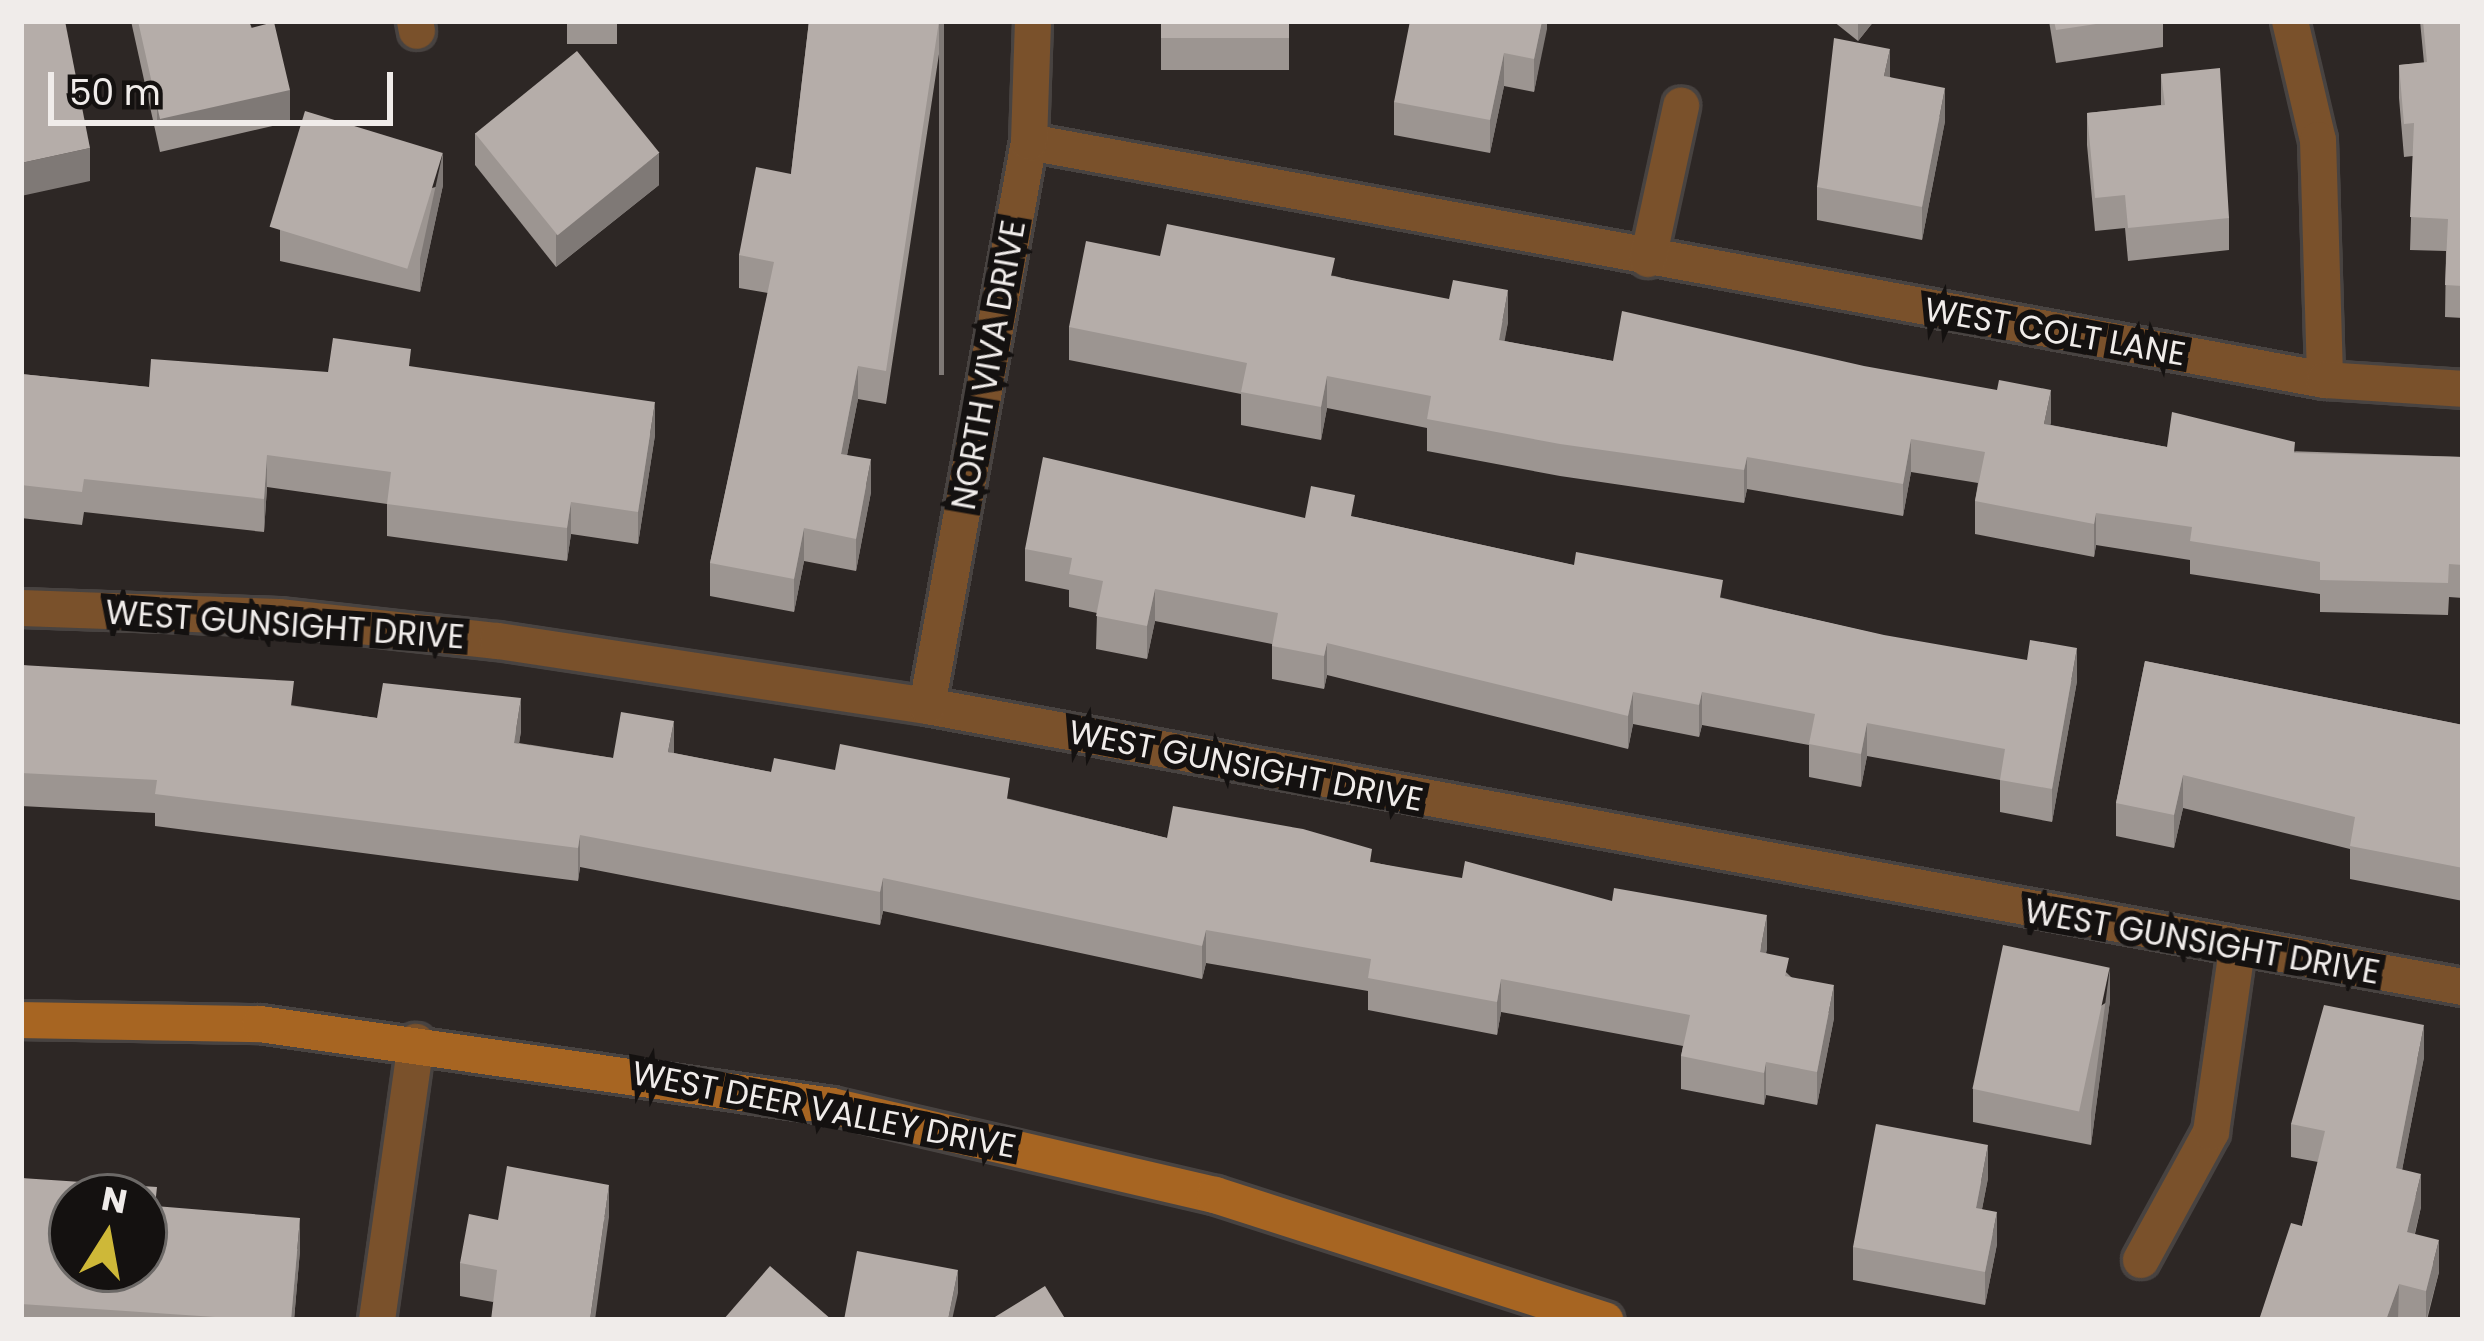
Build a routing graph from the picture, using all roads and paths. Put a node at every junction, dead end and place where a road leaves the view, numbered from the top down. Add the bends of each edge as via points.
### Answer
1 (1033, 21) edge
2 (2290, 21) edge
3 (1682, 106) dead end
4 (1029, 142) junction
5 (1648, 259) junction
6 (2325, 380) junction
7 (2463, 389) edge
8 (21, 608) edge
9 (927, 706) junction
10 (2237, 949) junction
11 (2463, 987) edge
12 (21, 1020) edge
13 (416, 1042) junction
14 (2141, 1260) dead end
15 (377, 1320) edge
16 (1605, 1320) edge

1 - 4 street, NORTH VIVA DRIVE
2 - 6 street via 2318,140
3 - 5 street
4 - 5 street, WEST COLT LANE
4 - 9 street, NORTH VIVA DRIVE
5 - 6 street, WEST COLT LANE
6 - 7 street, WEST COLT LANE
8 - 9 street, WEST GUNSIGHT DRIVE via 433,634
9 - 10 street, WEST GUNSIGHT DRIVE
10 - 11 street, WEST GUNSIGHT DRIVE
10 - 14 street via 2211,1132
12 - 13 street, WEST DEER VALLEY DRIVE via 260,1024
13 - 15 street
13 - 16 street, WEST DEER VALLEY DRIVE via 811,1102 1071,1158

